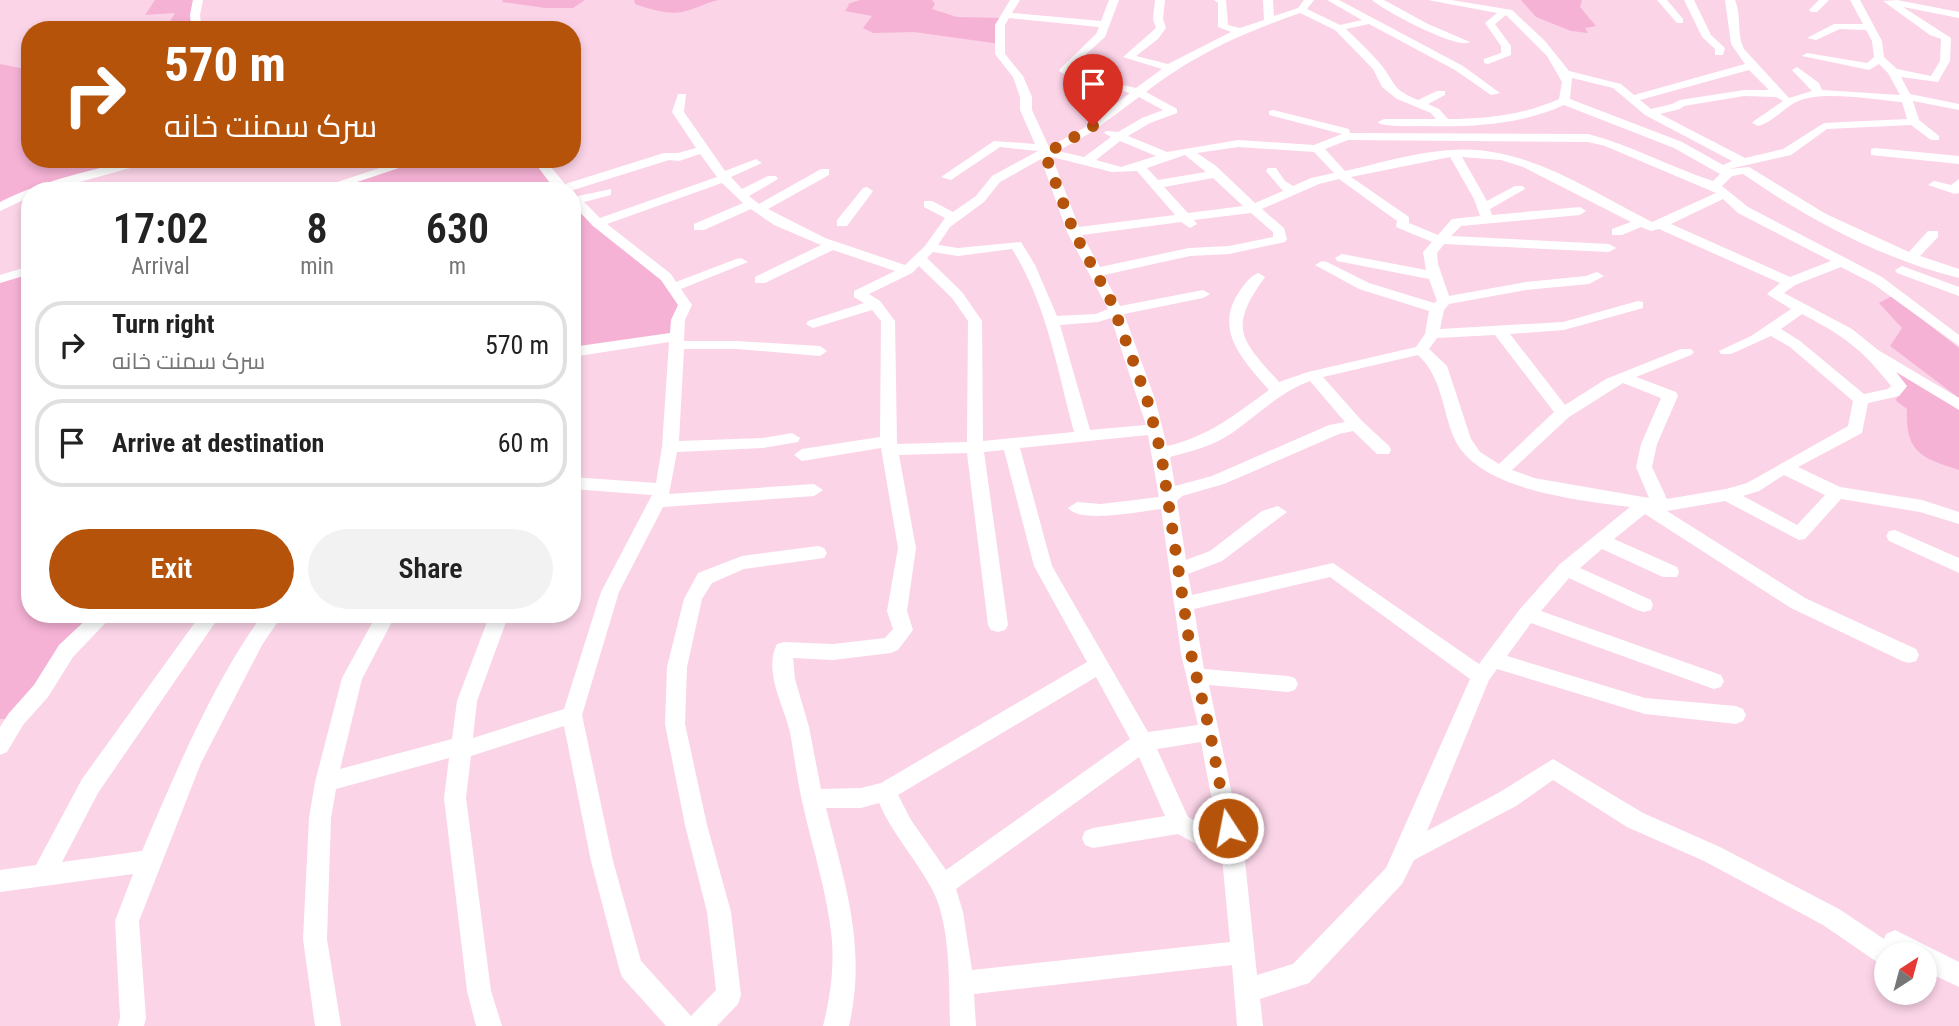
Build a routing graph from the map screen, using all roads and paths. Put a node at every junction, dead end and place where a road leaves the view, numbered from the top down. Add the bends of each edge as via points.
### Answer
1 (198, 0) edge
2 (1015, 0) edge
3 (1114, 0) edge
4 (1160, 0) edge
5 (1219, 0) edge
6 (1268, 0) edge
7 (1332, 0) edge
8 (1377, 0) edge
9 (1433, 0) edge
10 (1662, 0) edge
11 (1689, 0) edge
12 (1730, 0) edge
13 (1824, 0) edge
14 (1855, 0) edge
15 (1885, 1) edge
16 (1305, 5) edge
17 (1506, 8) edge
18 (1814, 10) dead end
19 (1006, 15) junction
20 (1959, 15) edge
21 (196, 21) edge
22 (1369, 21) junction
23 (1680, 21) dead end
24 (1269, 22) junction
25 (1104, 24) junction
26 (1870, 27) junction
27 (1339, 28) junction
28 (1241, 32) junction
29 (1812, 38) dead end
30 (1947, 38) junction
31 (1959, 38) edge
32 (1465, 42) dead end
33 (1719, 53) junction
34 (1807, 56) dead end
35 (1879, 58) junction
36 (1709, 59) dead end
37 (1488, 61) dead end
38 (1750, 64) junction
39 (1170, 68) junction
40 (1797, 70) dead end
41 (1064, 71) dead end
42 (1893, 72) junction
43 (1564, 73) junction
44 (1085, 78) dead end
45 (1138, 92) junction
46 (1441, 93) dead end
47 (1494, 93) dead end
48 (1818, 93) junction
49 (1777, 94) junction
50 (682, 96) dead end
51 (1905, 97) junction
52 (1630, 99) junction
53 (1564, 101) junction
54 (1790, 101) junction
55 (1417, 105) junction
56 (1959, 107) edge
57 (1273, 113) dead end
58 (1345, 113) dead end
59 (1649, 113) junction
60 (1384, 122) dead end
61 (1444, 122) junction
62 (1914, 122) junction
63 (1758, 123) dead end
64 (1093, 126) junction
65 (1345, 133) junction
66 (1118, 136) junction
67 (1935, 138) dead end
68 (704, 149) junction
69 (1317, 149) junction
70 (1044, 150) junction
71 (1189, 152) junction
72 (1875, 152) dead end
73 (1454, 153) junction
74 (1167, 156) junction
75 (1959, 160) edge
76 (1742, 161) junction
77 (1085, 162) junction
78 (756, 163) dead end
79 (116, 168) edge
80 (390, 168) edge
81 (545, 168) edge
82 (1141, 169) junction
83 (1212, 169) junction
84 (1724, 170) junction
85 (1272, 171) dead end
86 (825, 172) dead end
87 (1343, 176) junction
88 (724, 177) junction
89 (947, 177) dead end
90 (772, 179) dead end
91 (62, 182) edge
92 (345, 182) edge
93 (558, 182) edge
94 (1934, 184) dead end
95 (1153, 185) junction
96 (1519, 188) dead end
97 (581, 189) edge
98 (1721, 189) junction
99 (1958, 189) edge
100 (867, 191) dead end
101 (607, 192) dead end
102 (1293, 192) junction
103 (581, 193) edge
104 (21, 197) edge
105 (751, 203) junction
106 (928, 204) dead end
107 (0, 207) edge
108 (581, 207) edge
109 (1252, 209) junction
110 (1580, 211) dead end
111 (1485, 213) junction
112 (954, 218) junction
113 (1642, 222) junction
114 (598, 223) junction
115 (842, 223) dead end
116 (1189, 223) junction
117 (1660, 224) junction
118 (699, 228) dead end
119 (1074, 232) junction
120 (1617, 232) dead end
121 (1933, 234) dead end
122 (1439, 240) junction
123 (834, 244) junction
124 (1609, 248) dead end
125 (1342, 258) dead end
126 (919, 259) junction
127 (741, 262) dead end
128 (1841, 262) junction
129 (1911, 263) junction
130 (1322, 265) dead end
131 (1096, 272) junction
132 (21, 273) edge
133 (1958, 273) edge
134 (1436, 276) junction
135 (1597, 276) dead end
136 (1258, 277) dead end
137 (0, 279) edge
138 (1877, 279) junction
139 (760, 281) dead end
140 (1790, 282) junction
141 (675, 287) junction
142 (1959, 292) edge
143 (1203, 294) dead end
144 (875, 304) junction
145 (1440, 305) junction
146 (1638, 305) dead end
147 (1802, 308) junction
148 (1116, 311) junction
149 (1050, 321) junction
150 (813, 324) dead end
151 (1499, 330) junction
152 (1772, 330) junction
153 (1432, 334) junction
154 (677, 340) junction
155 (1959, 342) edge
156 (1421, 350) junction
157 (581, 351) edge
158 (820, 351) dead end
159 (1726, 351) dead end
160 (1686, 352) dead end
161 (1872, 353) junction
162 (1313, 375) junction
163 (1623, 378) junction
164 (1277, 390) junction
165 (1861, 400) junction
166 (1959, 405) edge
167 (1563, 413) junction
168 (1356, 425) junction
169 (1154, 429) junction
170 (1083, 435) junction
171 (792, 438) dead end
172 (1010, 443) junction
173 (889, 446) junction
174 (670, 447) junction
175 (975, 447) junction
176 (1383, 450) dead end
177 (1161, 453) junction
178 (802, 455) dead end
179 (1784, 468) junction
180 (1500, 472) junction
181 (581, 484) edge
182 (814, 490) dead end
183 (1837, 494) junction
184 (1727, 495) junction
185 (660, 496) junction
186 (1166, 502) junction
187 (1652, 505) junction
188 (1077, 508) dead end
189 (1278, 512) dead end
190 (1959, 518) edge
191 (1895, 536) dead end
192 (1599, 540) junction
193 (818, 553) dead end
194 (1959, 566) edge
195 (1566, 569) junction
196 (1178, 572) junction
197 (1670, 572) dead end
198 (1183, 604) junction
199 (1644, 606) dead end
200 (1527, 614) junction
201 (96, 623) edge
202 (206, 623) edge
203 (267, 623) edge
204 (382, 623) edge
205 (497, 623) edge
206 (998, 625) dead end
207 (1909, 655) dead end
208 (1100, 664) junction
209 (1487, 668) junction
210 (1197, 676) junction
211 (1714, 681) dead end
212 (1288, 684) dead end
213 (572, 715) junction
214 (1736, 715) dead end
215 (8, 719) edge
216 (1210, 732) junction
217 (1143, 742) junction
218 (0, 746) edge
219 (459, 749) junction
220 (326, 782) junction
221 (886, 792) junction
222 (812, 799) junction
223 (1181, 824) junction
224 (1093, 838) dead end
225 (1233, 852) junction
226 (1406, 853) junction
227 (149, 861) junction
228 (43, 876) junction
229 (0, 881) edge
230 (943, 885) junction
231 (1874, 945) edge
232 (1242, 952) junction
233 (1937, 964) edge
234 (1959, 975) edge
235 (961, 983) junction
236 (1248, 990) junction
237 (131, 1026) edge
238 (328, 1026) edge
239 (489, 1026) edge
240 (683, 1026) edge
241 (699, 1026) edge
242 (836, 1026) edge
243 (963, 1026) edge
244 (1250, 1026) edge

1 - 21 street
2 - 19 street
3 - 25 street
4 - 39 street via 1161,28 1128,57
5 - 28 street via 1223,2 1223,27
6 - 24 street
7 - 22 street
8 - 32 street
9 - 17 street
10 - 23 street
11 - 33 street
12 - 38 street via 1735,43
13 - 18 street
14 - 26 street
15 - 20 street
15 - 30 street
16 - 24 street
16 - 27 street
17 - 37 street via 1490,23 1506,46 1506,55
17 - 43 street
19 - 25 street
19 - 70 street via 1000,25 1000,54 1018,76 1026,110
22 - 27 street
22 - 47 street via 1459,68
24 - 28 street
25 - 41 street via 1101,35
26 - 29 street via 1838,26
26 - 35 street
27 - 55 street via 1380,71 1386,85
28 - 39 street
30 - 31 street
30 - 42 street via 1945,61 1934,80
33 - 36 street
33 - 38 street
34 - 35 street via 1869,67
35 - 42 street
38 - 49 street
38 - 52 street
39 - 45 street
40 - 48 street
42 - 51 street
43 - 52 street via 1617,86
43 - 53 street via 1568,88
44 - 45 street
45 - 64 street
45 - 66 street via 1173,111 1148,118
46 - 55 street
48 - 51 street
48 - 54 street
49 - 54 street
49 - 59 street via 1744,93
50 - 68 street via 678,111
51 - 56 street
51 - 62 street
52 - 59 street
53 - 61 street via 1514,117
53 - 84 street via 1651,133
54 - 63 street
55 - 61 street via 1435,111
57 - 65 street
58 - 65 street
59 - 76 street
60 - 61 street
62 - 67 street
62 - 76 street via 1824,126 1787,152
64 - 66 street
64 - 70 street
65 - 69 street
65 - 98 street via 1588,138
66 - 74 street
66 - 77 street
68 - 88 street
68 - 97 street via 671,156
69 - 71 street via 1228,144
69 - 87 street via 1329,156
70 - 77 street
70 - 89 street via 999,143
70 - 112 street via 996,178 980,199
70 - 119 street
71 - 74 street
71 - 83 street
72 - 75 street
73 - 87 street
73 - 111 street
73 - 113 street via 1502,156 1527,164
74 - 82 street
76 - 84 street
77 - 82 street via 1111,170
78 - 88 street
79 - 91 street
80 - 92 street
81 - 93 street
82 - 95 street
83 - 95 street via 1213,174
83 - 109 street
84 - 98 street
84 - 129 street via 1745,170 1771,189
85 - 102 street
86 - 105 street
87 - 102 street via 1315,181
87 - 122 street via 1404,220 1401,224
88 - 105 street
88 - 114 street
90 - 105 street
94 - 99 street
95 - 116 street
96 - 111 street
98 - 117 street
98 - 128 street via 1743,210
100 - 115 street
101 - 103 street
102 - 109 street
104 - 107 street
105 - 118 street
105 - 123 street via 790,230
106 - 112 street
108 - 114 street
109 - 116 street
109 - 131 street via 1279,231 1280,239
110 - 111 street
111 - 122 street via 1457,222
112 - 126 street via 944,224
113 - 117 street via 1651,227
113 - 120 street
114 - 141 street
116 - 119 street
117 - 140 street
119 - 131 street
121 - 129 street
122 - 124 street
122 - 134 street via 1430,252
123 - 126 street
123 - 139 street
125 - 134 street
126 - 144 street via 859,294
126 - 149 street via 1016,245 1037,281
126 - 175 street via 957,295 975,321
127 - 141 street
128 - 138 street
128 - 140 street
129 - 133 street
129 - 138 street
129 - 142 street
130 - 145 street via 1364,286
131 - 148 street
132 - 137 street
134 - 145 street
135 - 145 street
136 - 164 street via 1237,310 1235,335
138 - 155 street
140 - 147 street via 1774,294
141 - 154 street via 685,305
143 - 148 street
144 - 150 street
144 - 173 street via 888,321
145 - 153 street
146 - 151 street via 1564,326
147 - 152 street
147 - 161 street via 1847,332
148 - 149 street via 1098,318
148 - 169 street
149 - 170 street
151 - 153 street
151 - 167 street
152 - 159 street
152 - 165 street
153 - 156 street
154 - 157 street
154 - 158 street
154 - 174 street
156 - 162 street
156 - 180 street via 1439,366 1463,439 1474,456
160 - 163 street
161 - 165 street via 1899,386 1893,393
161 - 166 street
162 - 164 street
162 - 168 street
163 - 167 street
163 - 187 street via 1670,396 1644,467
164 - 177 street via 1224,431 1196,446
165 - 179 street via 1856,429
167 - 180 street
168 - 176 street
168 - 186 street via 1335,429 1218,480 1176,492
169 - 170 street
169 - 177 street
170 - 172 street
171 - 174 street
172 - 175 street
172 - 208 street via 1043,566
173 - 175 street
173 - 178 street
173 - 222 street via 906,548 897,611 902,630 891,645 833,652 784,650 781,668 799,728
174 - 185 street
175 - 206 street
177 - 186 street
179 - 183 street
179 - 184 street via 1754,487
180 - 187 street via 1532,483
181 - 185 street
182 - 185 street
183 - 184 street via 1799,534
183 - 190 street via 1922,506
184 - 187 street
185 - 213 street via 610,592
186 - 188 street via 1101,510
186 - 196 street
187 - 192 street
187 - 207 street via 1798,603
189 - 196 street via 1216,556
191 - 194 street
192 - 195 street
192 - 197 street
193 - 241 street via 742,564 705,578 693,599 677,667 676,724 719,912 729,995
195 - 199 street
195 - 200 street
196 - 198 street
198 - 209 street via 1333,570
198 - 210 street
200 - 209 street
200 - 211 street
201 - 215 street via 66,651 41,691
202 - 228 street via 90,786
203 - 227 street via 191,761
204 - 220 street via 352,678
205 - 219 street via 467,701
208 - 217 street
208 - 221 street
209 - 214 street via 1645,706
209 - 226 street
210 - 212 street
210 - 216 street
213 - 219 street
213 - 240 street via 602,861 631,968
215 - 218 street
216 - 217 street
216 - 225 street
217 - 223 street
217 - 230 street
219 - 220 street
219 - 239 street via 455,798 480,990
220 - 238 street via 315,939
221 - 222 street via 861,798
221 - 230 street via 891,811
222 - 242 street via 844,926 844,1003
223 - 224 street
223 - 225 street
225 - 232 street
226 - 231 street via 1508,799 1553,768 1635,820 1712,854
226 - 236 street via 1394,876 1300,974
227 - 228 street
227 - 237 street via 127,921
228 - 229 street
230 - 235 street
232 - 235 street
232 - 236 street
233 - 234 street
235 - 243 street
236 - 244 street

